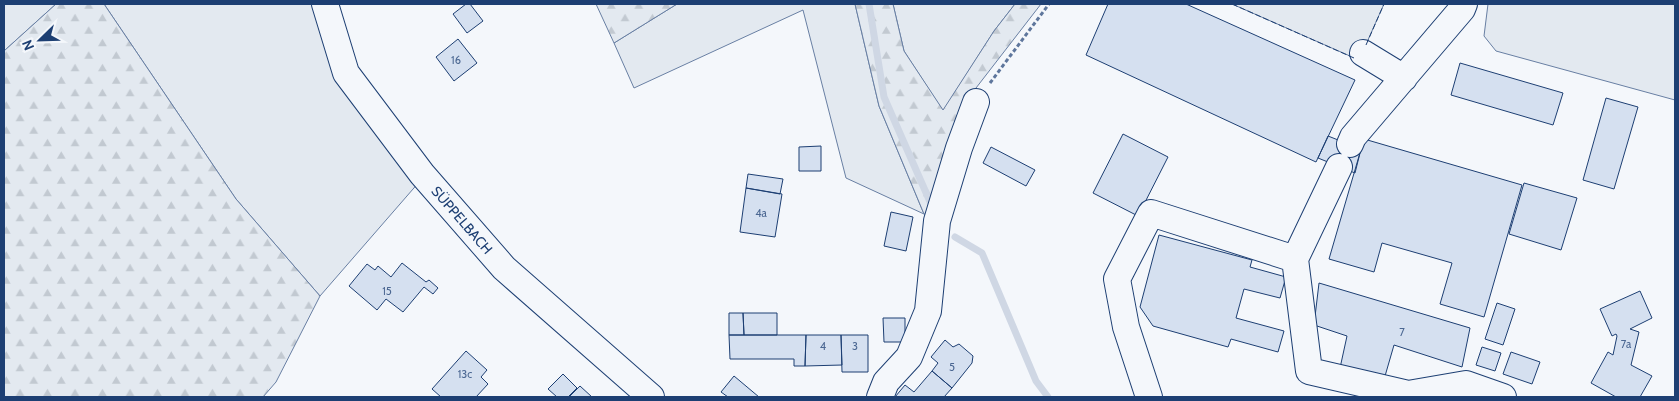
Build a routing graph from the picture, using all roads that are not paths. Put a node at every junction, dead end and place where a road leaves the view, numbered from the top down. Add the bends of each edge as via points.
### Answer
1 (325, 4) edge
2 (1464, 4) edge
3 (1363, 53) dead end
4 (1404, 78) junction
5 (976, 102) road end
6 (1295, 259) junction
7 (651, 397) edge
8 (880, 397) edge
9 (1149, 397) edge
10 (1503, 397) edge

1 - 7 street, SÜPPELBACH via 346,73 422,174 504,268
2 - 4 street
3 - 4 street
4 - 6 street via 1353,137
5 - 8 street via 937,221 928,311 909,357 886,382
6 - 9 street via 1152,213 1118,279 1126,327
6 - 10 street via 1310,371 1408,394 1466,384

